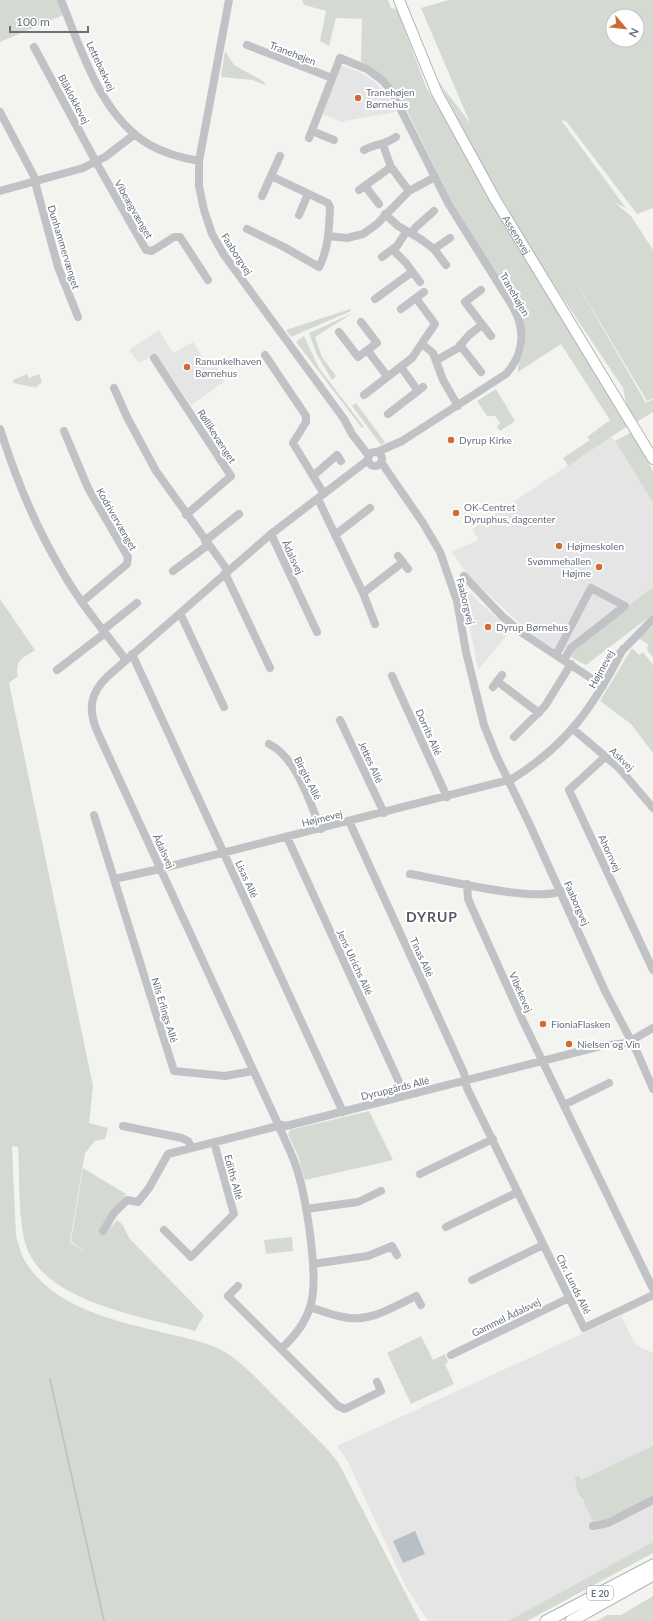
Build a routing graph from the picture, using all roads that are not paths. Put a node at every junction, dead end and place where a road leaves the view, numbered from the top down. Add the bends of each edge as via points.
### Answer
1 (61, 0) edge
2 (229, 0) edge
3 (399, 0) edge
4 (247, 46) dead end
5 (34, 47) dead end
6 (332, 78) junction
7 (0, 112) edge
8 (135, 134) junction
9 (396, 137) dead end
10 (334, 140) dead end
11 (382, 145) junction
12 (364, 150) dead end
13 (280, 156) dead end
14 (199, 161) junction
15 (96, 162) junction
16 (391, 167) junction
17 (271, 176) junction
18 (435, 177) junction
19 (36, 182) junction
20 (0, 191) edge
21 (408, 191) junction
22 (308, 194) junction
23 (262, 196) dead end
24 (378, 204) dead end
25 (434, 211) dead end
26 (385, 214) junction
27 (299, 215) dead end
28 (247, 229) dead end
29 (409, 233) junction
30 (328, 236) junction
31 (450, 238) dead end
32 (434, 249) junction
33 (393, 250) junction
34 (382, 257) dead end
35 (446, 265) dead end
36 (412, 272) junction
37 (208, 280) dead end
38 (420, 282) dead end
39 (481, 290) dead end
40 (424, 292) dead end
41 (416, 298) junction
42 (375, 299) dead end
43 (401, 309) dead end
44 (78, 317) dead end
45 (361, 322) dead end
46 (482, 325) junction
47 (339, 332) dead end
48 (491, 336) dead end
49 (422, 344) junction
50 (460, 345) junction
51 (368, 351) junction
52 (265, 355) dead end
53 (154, 358) dead end
54 (437, 360) junction
55 (401, 368) junction
56 (481, 372) dead end
57 (387, 376) junction
58 (114, 388) dead end
59 (364, 395) dead end
60 (458, 406) junction
61 (388, 414) dead end
62 (0, 429) edge
63 (64, 431) dead end
64 (375, 459) junction
65 (653, 459) edge
66 (341, 461) dead end
67 (313, 476) junction
68 (321, 496) junction
69 (370, 508) dead end
70 (239, 514) dead end
71 (186, 515) junction
72 (271, 534) junction
73 (335, 534) junction
74 (206, 543) junction
75 (403, 562) dead end
76 (173, 571) dead end
77 (227, 572) junction
78 (464, 576) dead end
79 (363, 593) junction
80 (82, 602) junction
81 (137, 603) dead end
82 (180, 613) junction
83 (653, 619) edge
84 (375, 624) dead end
85 (104, 632) junction
86 (317, 632) dead end
87 (132, 654) junction
88 (556, 655) junction
89 (126, 660) junction
90 (567, 662) junction
91 (270, 668) dead end
92 (57, 670) dead end
93 (392, 676) dead end
94 (497, 681) dead end
95 (603, 681) junction
96 (224, 707) dead end
97 (539, 713) junction
98 (340, 720) dead end
99 (573, 729) junction
100 (514, 737) dead end
101 (269, 744) dead end
102 (606, 756) junction
103 (509, 778) junction
104 (447, 797) junction
105 (653, 808) edge
106 (384, 813) junction
107 (94, 815) dead end
108 (349, 821) junction
109 (321, 828) junction
110 (286, 837) junction
111 (224, 852) junction
112 (161, 869) junction
113 (410, 874) dead end
114 (114, 878) junction
115 (467, 884) junction
116 (561, 891) junction
117 (653, 970) edge
118 (653, 1028) edge
119 (628, 1039) junction
120 (542, 1061) junction
121 (253, 1071) junction
122 (466, 1080) junction
123 (609, 1083) dead end
124 (652, 1087) edge
125 (405, 1095) junction
126 (564, 1105) junction
127 (343, 1112) junction
128 (278, 1124) junction
129 (123, 1126) dead end
130 (493, 1139) junction
131 (214, 1142) junction
132 (192, 1148) junction
133 (420, 1174) dead end
134 (381, 1191) dead end
135 (518, 1192) junction
136 (306, 1209) junction
137 (446, 1227) dead end
138 (164, 1230) dead end
139 (103, 1231) dead end
140 (543, 1245) junction
141 (397, 1255) dead end
142 (313, 1264) junction
143 (472, 1280) dead end
144 (238, 1286) dead end
145 (653, 1289) edge
146 (653, 1295) edge
147 (569, 1298) junction
148 (421, 1305) dead end
149 (310, 1307) junction
150 (281, 1349) junction
151 (451, 1355) dead end
152 (377, 1382) dead end
153 (653, 1500) edge
154 (593, 1526) dead end
155 (653, 1566) edge
156 (653, 1576) edge
157 (546, 1621) edge
158 (571, 1621) edge

1 - 8 street, Lettebækvej via 102,95
2 - 14 street, Faaborgvej
3 - 65 main road, Assensvej via 437,93 492,192
4 - 6 street, Tranehøjen
5 - 15 street, Blåklokkevej
6 - 10 street, Tranehøjen via 310,135
6 - 18 street, Tranehøjen via 340,58 363,67 382,80 398,101
7 - 19 street
8 - 14 street, Lettebækvej via 162,151
8 - 15 street
9 - 11 street
11 - 12 street
11 - 16 street
13 - 17 street
14 - 64 street, Faaborgvej via 201,198 207,222 217,244 344,419 352,434
15 - 19 street
15 - 37 street, Vibeægvænget via 146,250 152,251 174,237 180,237
16 - 21 street
16 - 24 street via 362,188
17 - 22 street
17 - 23 street
18 - 21 street
18 - 60 street, Tranehøjen via 464,230 517,315 522,331 518,358 506,374
19 - 20 street
19 - 44 street, Dunhammervænget via 58,267
21 - 26 street
22 - 27 street
22 - 30 street via 328,203 330,207
25 - 29 street
26 - 29 street
26 - 30 street via 377,224 363,234 347,238
28 - 30 street via 319,268 324,258
29 - 32 street
29 - 33 street
31 - 32 street
32 - 35 street
33 - 34 street
33 - 36 street
36 - 38 street
36 - 42 street
39 - 46 street via 465,302
40 - 41 street
41 - 43 street
41 - 49 street via 435,324 428,331
45 - 51 street via 377,343
46 - 48 street
46 - 50 street via 469,334
47 - 51 street via 358,357
49 - 54 street
49 - 55 street
50 - 54 street
50 - 56 street
51 - 57 street
52 - 67 street via 307,418 292,443
53 - 71 street, Røllikevænget via 231,476
54 - 60 street via 443,380
55 - 57 street
55 - 61 street via 420,389
57 - 59 street
58 - 71 street via 152,464
60 - 64 street, Tranehøjen
62 - 80 street via 34,519
63 - 80 street, Kodrivervænget via 88,488 126,552 128,560 123,568
64 - 68 street, Ådalsvej
64 - 103 street, Faaborgvej via 428,530 440,552 452,581 484,725
66 - 67 street via 337,455
67 - 68 street
68 - 72 street, Ådalsvej
68 - 73 street
69 - 73 street
70 - 74 street
71 - 74 street
72 - 77 street, Ådalsvej
72 - 86 street, Ådalsvej
73 - 79 street
74 - 76 street
74 - 77 street
75 - 79 street
77 - 82 street, Ådalsvej
77 - 91 street
78 - 88 street via 502,616 522,633
79 - 84 street
80 - 85 street
81 - 85 street
82 - 87 street, Ådalsvej
82 - 96 street
83 - 95 street, Højmevej via 611,663
85 - 89 street
85 - 92 street
87 - 89 street, Ådalsvej
87 - 111 street, Lisas Allé
88 - 90 street
88 - 90 street via 591,588 625,606 571,648
89 - 112 street, Ådalsvej via 100,683 90,704 91,712 97,731
90 - 95 street
90 - 97 street via 553,696
93 - 104 street, Dorrits Allé
94 - 97 street
95 - 99 street, Højmevej via 583,717
97 - 100 street
98 - 106 street, Jettes Allé
99 - 102 street, Askvej
99 - 103 street, Højmevej via 537,763
101 - 109 street, Birgits Allé via 290,761
102 - 105 street, Askvej
102 - 117 street, Ahornvej via 569,790
103 - 104 street, Højmevej
103 - 116 street, Faaborgvej
104 - 106 street, Højmevej
106 - 108 street, Højmevej
107 - 114 street, Nils Erlings Allé
108 - 109 street, Højmevej
108 - 122 street, Tinas Allé
109 - 110 street, Højmevej
110 - 111 street, Højmevej
110 - 125 street, Jens Ulrichs Allé
111 - 112 street, Højmevej
111 - 127 street, Lisas Allé
112 - 114 street
112 - 121 street, Ådalsvej
113 - 115 street
114 - 121 street, Nils Erlings Allé via 174,1071 219,1076 235,1076
115 - 116 street via 529,894
115 - 120 street, Vibekevej via 468,899
116 - 119 street, Faaborgvej
118 - 119 street, Dyrupgårds Allé
119 - 120 street, Dyrupgårds Allé
119 - 124 street, Faaborgvej
120 - 122 street, Dyrupgårds Allé
120 - 126 street, Vibekevej
121 - 128 street, Ådalsvej
122 - 125 street, Dyrupgårds Allé
122 - 130 street, Chr. Lunds Allé via 467,1088
123 - 126 street
125 - 127 street, Dyrupgårds Allé
126 - 145 street, Vibekevej
127 - 128 street, Dyrupgårds Allé via 286,1126
128 - 131 street, Dyrupgårds Allé
128 - 136 street, Ådalsvej via 297,1169
129 - 132 street via 182,1138 188,1141
130 - 133 street
130 - 135 street, Chr. Lunds Allé
131 - 132 street, Dyrupgårds Allé
131 - 138 street, Ediths Allé via 234,1214 191,1256
132 - 139 street, Dyrupgårds Allé via 168,1154 146,1193 138,1202 127,1200 122,1203
134 - 136 street via 358,1202
135 - 137 street
135 - 140 street, Chr. Lunds Allé
136 - 142 street, Ådalsvej
140 - 143 street
140 - 147 street, Chr. Lunds Allé
141 - 142 street via 392,1246 368,1256
142 - 149 street, Ådalsvej via 314,1290
144 - 150 street via 228,1296
146 - 147 street, Chr. Lunds Allé via 584,1328
147 - 151 street, Gammel Ådalsvej
148 - 149 street via 416,1296 378,1314 355,1318
149 - 150 street, Ådalsvej via 300,1329
150 - 152 street via 342,1408 350,1407 381,1391
153 - 154 street via 608,1523
155 - 157 highway, E 20
156 - 158 highway, E 20

